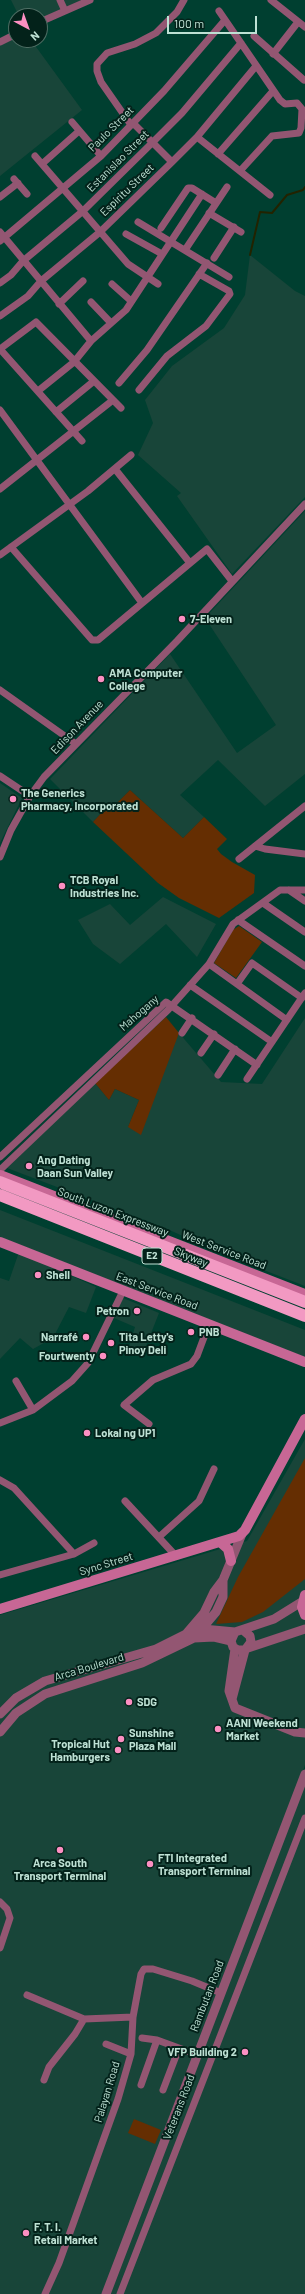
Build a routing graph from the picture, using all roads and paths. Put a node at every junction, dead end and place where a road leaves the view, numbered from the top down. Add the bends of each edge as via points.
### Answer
1 (60, 0) edge
2 (90, 0) edge
3 (184, 0) edge
4 (275, 1) edge
5 (65, 11) junction
6 (219, 11) dead end
7 (48, 18) edge
8 (225, 20) junction
9 (298, 22) junction
10 (305, 27) edge
11 (254, 36) dead end
12 (241, 43) junction
13 (273, 54) junction
14 (256, 66) junction
15 (304, 80) edge
16 (273, 91) junction
17 (72, 122) dead end
18 (133, 122) junction
19 (79, 131) junction
20 (197, 136) junction
21 (153, 142) junction
22 (218, 154) junction
23 (35, 156) dead end
24 (101, 156) junction
25 (172, 162) junction
26 (42, 164) junction
27 (240, 171) junction
28 (227, 186) dead end
29 (63, 188) junction
30 (27, 194) dead end
31 (202, 194) junction
32 (270, 195) dead end
33 (0, 197) edge
34 (216, 203) junction
35 (83, 211) junction
36 (209, 213) junction
37 (138, 222) dead end
38 (161, 228) dead end
39 (234, 228) junction
40 (100, 232) junction
41 (242, 232) dead end
42 (126, 234) dead end
43 (1, 236) edge
44 (171, 242) junction
45 (185, 250) junction
46 (162, 254) junction
47 (214, 258) dead end
48 (24, 260) junction
49 (207, 263) junction
50 (199, 274) junction
51 (229, 277) dead end
52 (148, 278) junction
53 (83, 281) dead end
54 (40, 282) junction
55 (0, 283) edge
56 (112, 284) dead end
57 (158, 284) dead end
58 (131, 301) junction
59 (91, 302) dead end
60 (59, 304) junction
61 (0, 316) edge
62 (111, 323) junction
63 (91, 341) junction
64 (0, 349) edge
65 (74, 362) junction
66 (122, 380) dead end
67 (94, 381) junction
68 (139, 390) dead end
69 (38, 391) junction
70 (113, 400) junction
71 (121, 408) dead end
72 (0, 410) edge
73 (56, 412) junction
74 (6, 417) junction
75 (0, 422) edge
76 (74, 432) junction
77 (82, 442) dead end
78 (130, 455) dead end
79 (38, 460) junction
80 (115, 469) junction
81 (0, 489) edge
82 (69, 504) junction
83 (305, 504) edge
84 (11, 547) junction
85 (0, 556) edge
86 (190, 563) junction
87 (232, 581) junction
88 (142, 603) junction
89 (0, 690) edge
90 (76, 744) junction
91 (0, 776) edge
92 (30, 796) junction
93 (305, 806) edge
94 (255, 846) junction
95 (305, 854) edge
96 (0, 857) edge
97 (239, 859) dead end
98 (289, 890) junction
99 (305, 890) edge
100 (305, 901) edge
101 (263, 903) junction
102 (238, 920) junction
103 (305, 932) edge
104 (209, 964) junction
105 (305, 966) edge
106 (237, 984) junction
107 (190, 985) junction
108 (303, 996) edge
109 (172, 1004) junction
110 (148, 1017) junction
111 (192, 1018) junction
112 (287, 1020) junction
113 (154, 1024) junction
114 (182, 1033) dead end
115 (214, 1034) junction
116 (272, 1042) junction
117 (235, 1049) junction
118 (200, 1054) dead end
119 (257, 1065) junction
120 (218, 1075) dead end
121 (247, 1079) dead end
122 (15, 1145) junction
123 (20, 1151) junction
124 (0, 1157) edge
125 (0, 1170) edge
126 (0, 1175) edge
127 (0, 1182) edge
128 (0, 1186) edge
129 (0, 1196) edge
130 (0, 1242) edge
131 (123, 1291) junction
132 (305, 1294) edge
133 (305, 1302) edge
134 (305, 1306) edge
135 (305, 1317) edge
136 (209, 1324) junction
137 (305, 1362) edge
138 (16, 1381) dead end
139 (33, 1410) junction
140 (305, 1419) edge
141 (0, 1423) edge
142 (148, 1424) dead end
143 (214, 1469) dead end
144 (0, 1480) edge
145 (125, 1501) dead end
146 (242, 1534) junction
147 (159, 1537) junction
148 (94, 1542) dead end
149 (220, 1542) junction
150 (74, 1554) junction
151 (175, 1556) junction
152 (231, 1561) junction
153 (0, 1575) edge
154 (223, 1580) junction
155 (304, 1598) edge
156 (0, 1609) edge
157 (305, 1616) edge
158 (203, 1629) junction
159 (305, 1629) edge
160 (239, 1631) junction
161 (190, 1636) junction
162 (233, 1645) junction
163 (247, 1649) junction
164 (232, 1700) junction
165 (0, 1714) edge
166 (0, 1732) edge
167 (305, 1733) edge
168 (305, 1774) edge
169 (305, 1818) edge
170 (0, 1902) edge
171 (0, 1948) edge
172 (221, 1993) junction
173 (27, 1995) dead end
174 (133, 2017) junction
175 (84, 2019) junction
176 (142, 2038) dead end
177 (157, 2040) junction
178 (106, 2044) dead end
179 (179, 2048) junction
180 (131, 2054) junction
181 (198, 2055) junction
182 (44, 2080) dead end
183 (141, 2085) dead end
184 (163, 2090) dead end
185 (45, 2294) edge
186 (106, 2294) edge
187 (120, 2294) edge

1 - 5 street
2 - 5 street
3 - 18 street via 177,12 156,33 135,44 107,53 97,64 101,82 127,120
4 - 9 street
5 - 7 street
6 - 8 street
8 - 12 street
8 - 18 street, Paulo Street via 164,91
9 - 10 street
9 - 13 street
11 - 13 street
12 - 14 street
12 - 21 street, Estanislao Street via 182,113
13 - 15 street
14 - 16 street
14 - 20 street, Espiritu Street
16 - 22 street
16 - 27 street via 283,104 300,105 302,116 299,133 272,136
17 - 19 street
18 - 21 street
18 - 24 street, Paulo Street
19 - 24 street
19 - 26 street
20 - 22 street
20 - 25 street, Espiritu Street
21 - 25 street
21 - 35 street, Estanislao Street
22 - 27 street
23 - 26 street
24 - 29 street, Paulo Street
25 - 40 street, Espiritu Street
26 - 29 street
27 - 32 street
28 - 34 street
29 - 35 street
29 - 43 street, Paulo Street
30 - 33 street via 16,181
31 - 34 street
31 - 38 street via 188,188
31 - 44 street
34 - 36 street
35 - 40 street
35 - 48 street, Estanislao Street
36 - 39 street
36 - 45 street
37 - 44 street
39 - 41 street
39 - 47 street
40 - 52 street via 128,264
40 - 54 street, Espiritu Street
42 - 46 street
43 - 48 street
44 - 45 street
44 - 46 street
45 - 49 street
46 - 52 street
48 - 54 street
48 - 55 street, Estanislao Street
49 - 50 street
49 - 51 street
50 - 66 street via 148,350
50 - 68 street via 230,294 206,326 167,356
52 - 57 street
52 - 58 street
53 - 60 street
54 - 60 street
54 - 61 street, Espiritu Street via 28,296
56 - 58 street
58 - 62 street via 126,310
59 - 62 street
60 - 63 street
62 - 63 street
63 - 65 street
64 - 65 street via 36,322
64 - 69 street
65 - 67 street
65 - 69 street
67 - 70 street
67 - 73 street
69 - 73 street
70 - 71 street
70 - 76 street
72 - 74 street
73 - 76 street
74 - 75 street
74 - 79 street
76 - 77 street
76 - 79 street
78 - 80 street
79 - 81 street
79 - 82 street
80 - 82 street
80 - 86 street
82 - 84 street
82 - 88 street
83 - 87 street, Edison Avenue
84 - 85 street
84 - 88 street via 92,640 98,640
86 - 87 street via 209,550
86 - 88 street
87 - 90 street, Edison Avenue
89 - 90 street
90 - 92 street, Edison Avenue via 44,777
91 - 92 street
92 - 96 street, Edison Avenue via 11,830
93 - 94 street
94 - 95 street
94 - 97 street
98 - 99 street
98 - 100 street
98 - 101 street via 280,890
101 - 102 street
101 - 103 street
102 - 104 street via 229,928
102 - 105 street
104 - 106 street
104 - 107 street
106 - 108 street via 252,963
106 - 112 street
107 - 109 street
107 - 116 street
108 - 112 street
109 - 110 street, Mahogany via 166,1002
109 - 111 street
109 - 113 street, Mahogany
110 - 113 street
110 - 122 street, Mahogany
111 - 114 street
111 - 115 street
112 - 116 street
113 - 123 street, Mahogany
115 - 117 street
115 - 118 street
116 - 119 street
117 - 119 street
117 - 120 street
119 - 121 street
122 - 123 street
122 - 124 street, Mahogany
123 - 125 street, Mahogany
126 - 132 main road, West Service Road
127 - 133 highway, South Luzon Expressway / E2
128 - 134 highway, Skyway / E2
129 - 135 highway, E2
130 - 131 main road, East Service Road
131 - 136 main road, East Service Road
131 - 139 street via 88,1363 64,1389
136 - 137 main road, East Service Road
136 - 142 street via 197,1356 191,1364 153,1380 124,1404
138 - 139 street
139 - 141 street
140 - 146 main road, Arca Boulevard
143 - 147 street via 199,1501
144 - 150 street via 14,1488
145 - 147 street
146 - 149 main road, Sync Street
146 - 152 street, Arca Boulevard
147 - 151 street
148 - 150 street
149 - 151 main road, Sync Street
149 - 152 main road via 228,1549
150 - 153 street
151 - 156 main road, Sync Street
152 - 154 street, Arca Boulevard
154 - 158 street, Arca Boulevard via 223,1597 216,1612
154 - 161 street, Arca Boulevard
155 - 157 main road
155 - 160 street, Arca Boulevard via 281,1616
158 - 160 street, Arca Boulevard
158 - 161 street, Arca Boulevard
159 - 163 street
160 - 162 street
160 - 163 street via 248,1633 252,1639
161 - 162 street, Arca Boulevard via 214,1637
161 - 165 street, Arca Boulevard via 156,1649 36,1685 16,1698
161 - 166 street, Arca Boulevard via 142,1663 45,1694 16,1713
162 - 163 street, Arca Boulevard
162 - 164 street via 229,1679
163 - 164 street
164 - 167 street via 240,1712 295,1732
168 - 172 street, Rambutan Road
169 - 187 street, Veterans Road
170 - 171 street via 7,1909 9,1923
172 - 174 street, Palayan Road via 148,1968 141,1974
172 - 181 street, Rambutan Road
173 - 175 street
174 - 175 street
174 - 180 street, Palayan Road
175 - 182 street via 49,2067
176 - 177 street
177 - 179 street
177 - 183 street
178 - 180 street
179 - 181 street
179 - 184 street
180 - 185 street, Palayan Road via 107,2131 59,2263
181 - 186 street, Rambutan Road

